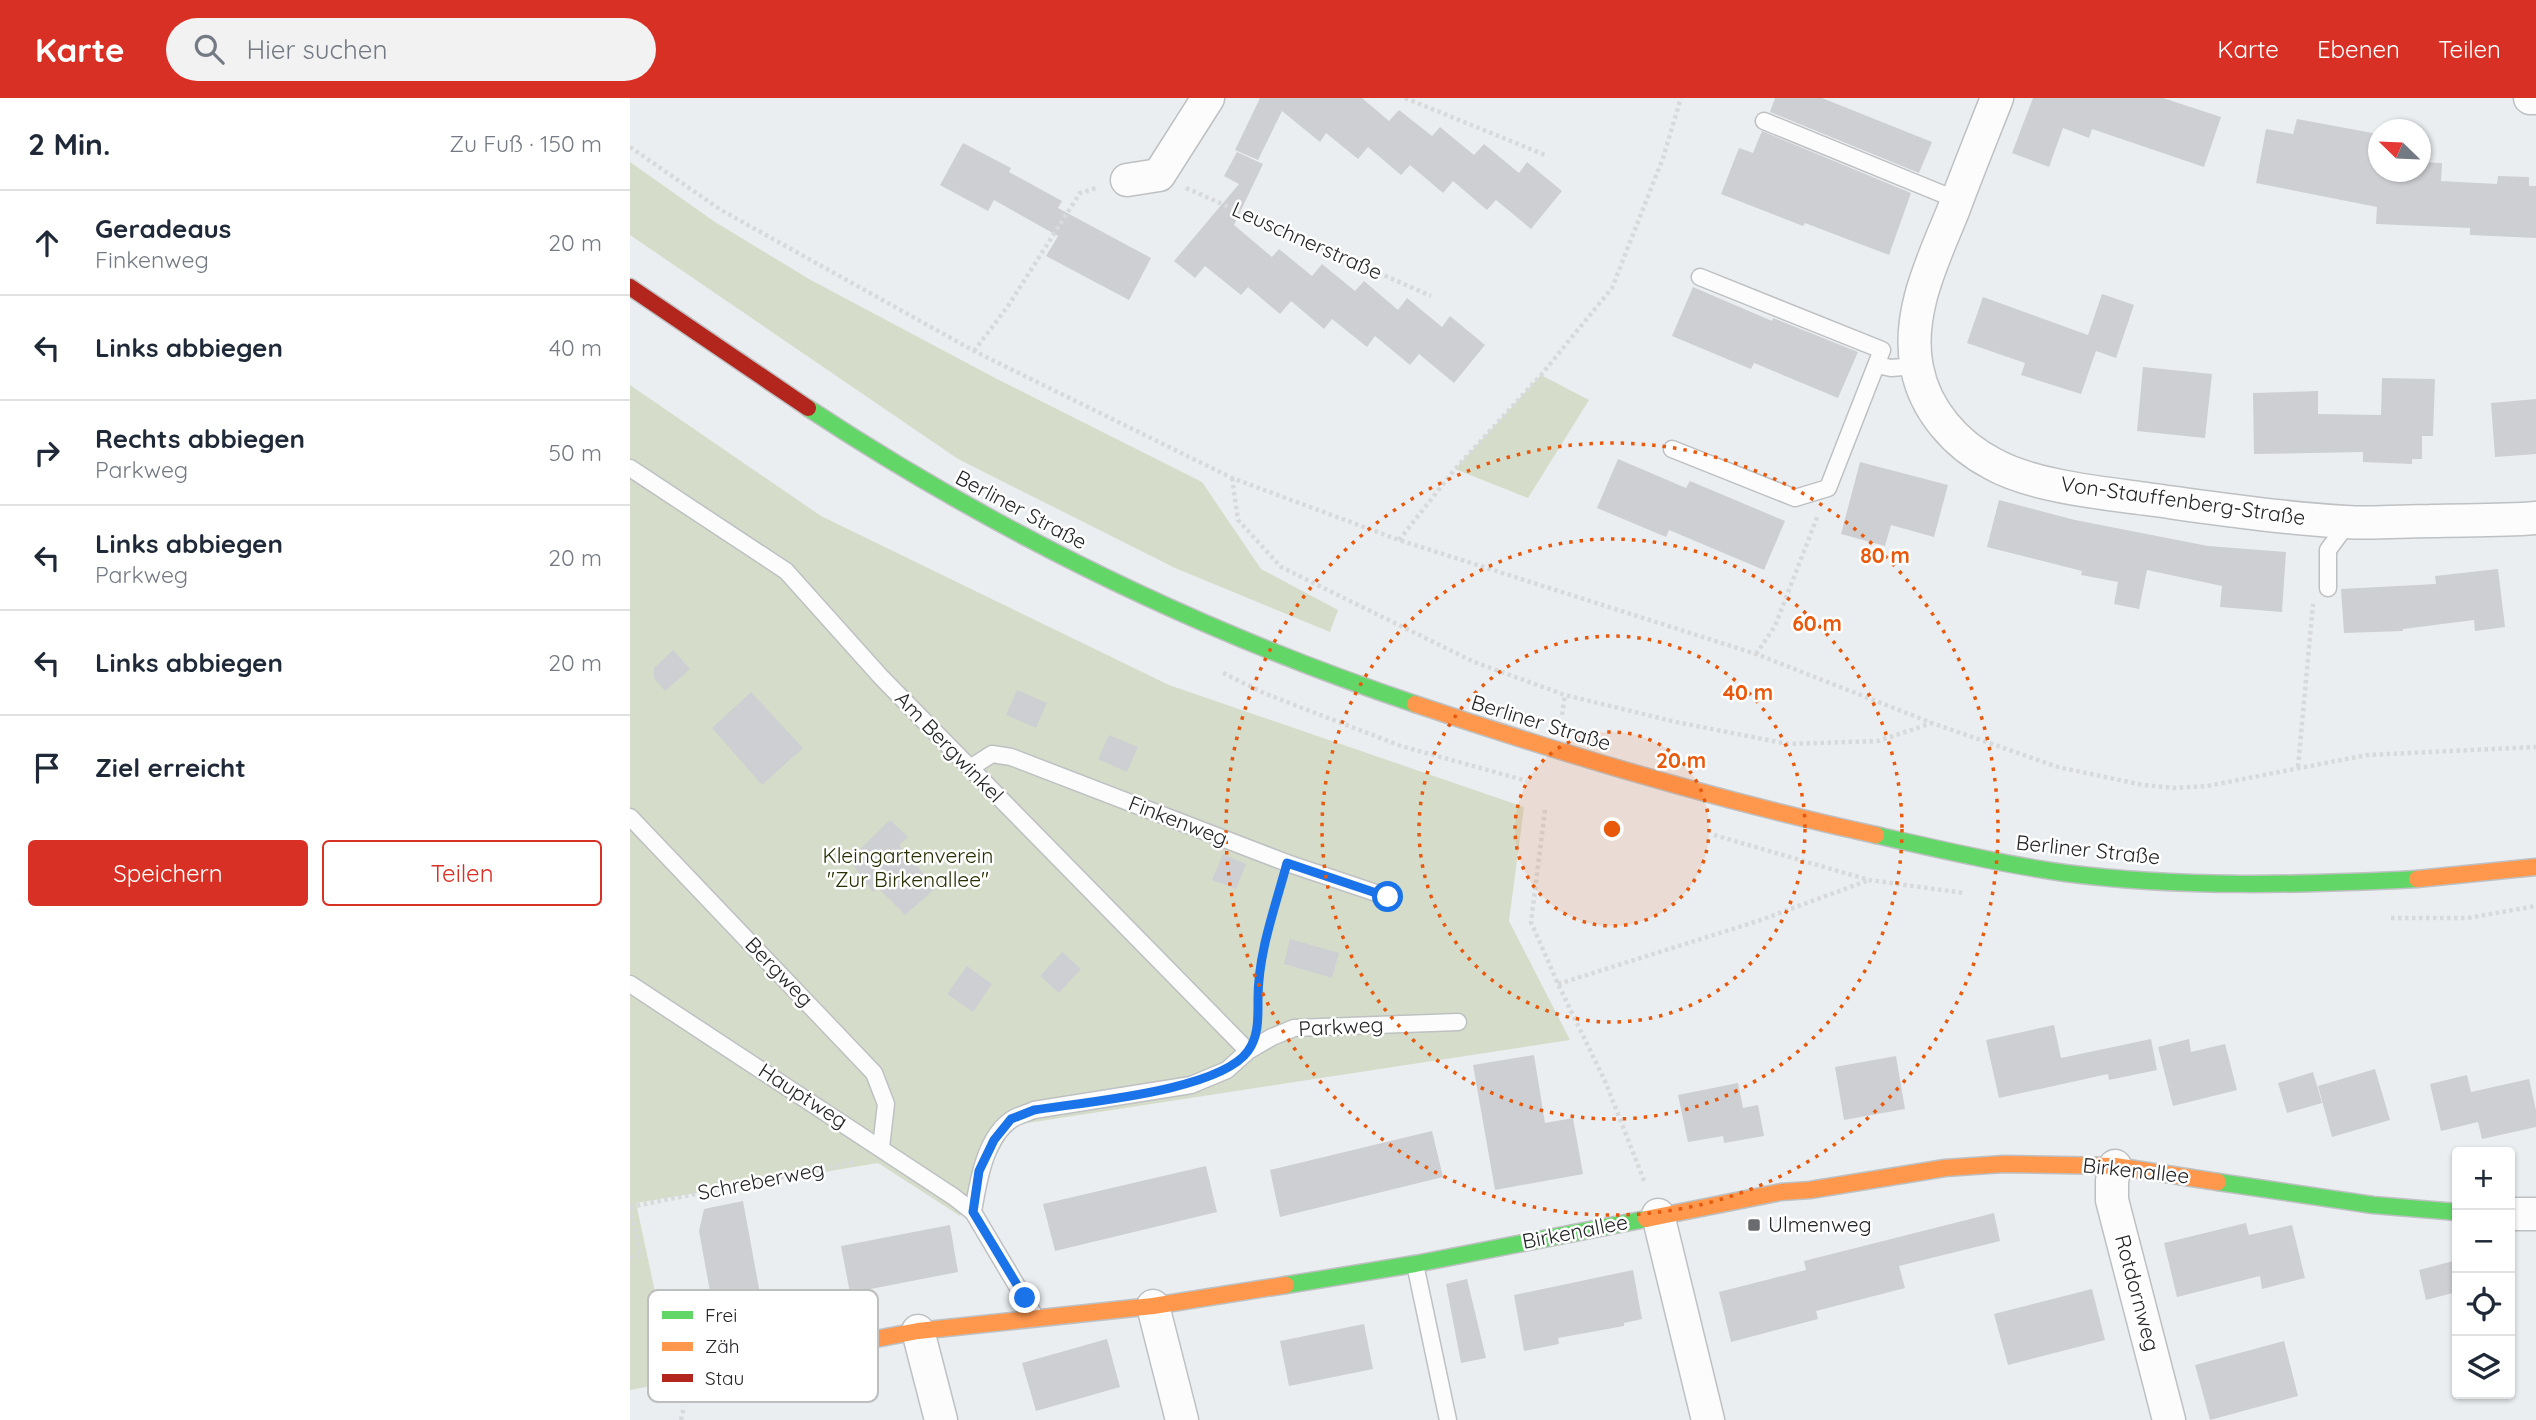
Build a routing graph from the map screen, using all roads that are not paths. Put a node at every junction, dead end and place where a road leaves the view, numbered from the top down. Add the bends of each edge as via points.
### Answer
1 (1208, 98) edge
2 (1997, 98) edge
3 (2530, 98) edge
4 (2536, 98) edge
5 (1764, 121) dead end
6 (1127, 180) road end
7 (1957, 200) junction
8 (1700, 277) dead end
9 (630, 287) edge
10 (1877, 365) junction
11 (1916, 366) junction
12 (1672, 449) dead end
13 (630, 468) edge
14 (2536, 518) edge
15 (2348, 523) junction
16 (2328, 588) dead end
17 (970, 768) junction
18 (630, 817) edge
19 (2536, 867) edge
20 (1388, 897) dead end
21 (630, 984) edge
22 (1458, 1022) dead end
23 (1248, 1051) junction
24 (886, 1151) junction
25 (2115, 1166) junction
26 (1654, 1205) junction
27 (973, 1212) junction
28 (2452, 1212) edge
29 (2515, 1214) edge
30 (2536, 1214) edge
31 (1416, 1264) junction
32 (1153, 1306) junction
33 (1035, 1318) junction
34 (918, 1331) junction
35 (878, 1339) edge
36 (1704, 1419) edge
37 (940, 1420) edge
38 (1182, 1420) edge
39 (1448, 1420) edge
40 (2169, 1420) edge

1 - 6 street via 1160,175
2 - 7 street, Von-Stauffenberg-Straße
3 - 4 street
5 - 7 lane
7 - 11 street, Von-Stauffenberg-Straße via 1921,295 1915,327
8 - 10 lane via 1882,350
9 - 19 main road, Berliner Straße via 806,408 1028,540 1256,646 1482,728 1732,802 1870,835 2066,873 2270,883 2391,880
10 - 11 lane
10 - 12 lane via 1828,488 1795,498
11 - 15 street, Von-Stauffenberg-Straße via 1930,404 1948,429 1971,450 2012,472 2094,492
13 - 17 lane, Am Bergwinkel via 786,571
14 - 15 street, Von-Stauffenberg-Straße
15 - 16 lane via 2328,550
17 - 20 lane, Finkenweg via 992,754 1011,757
17 - 23 lane, Am Bergwinkel
18 - 24 lane, Bergweg via 874,1073 886,1104
21 - 24 lane, Hauptweg
22 - 23 lane, Parkweg via 1294,1028
23 - 27 lane, Parkweg via 1227,1070 1191,1085 1034,1110 1011,1119 979,1171
24 - 27 lane, Hauptweg
25 - 26 main road, Birkenallee via 1945,1168 1810,1190
25 - 28 main road, Birkenallee via 2373,1205
25 - 40 street, Rotdornweg via 2112,1200
26 - 31 main road, Birkenallee
26 - 36 street
27 - 33 lane
29 - 30 street
31 - 32 main road, Birkenallee
31 - 39 lane
32 - 33 main road, Birkenallee
32 - 38 street
33 - 34 main road, Birkenallee
34 - 35 main road, Birkenallee
34 - 37 street

